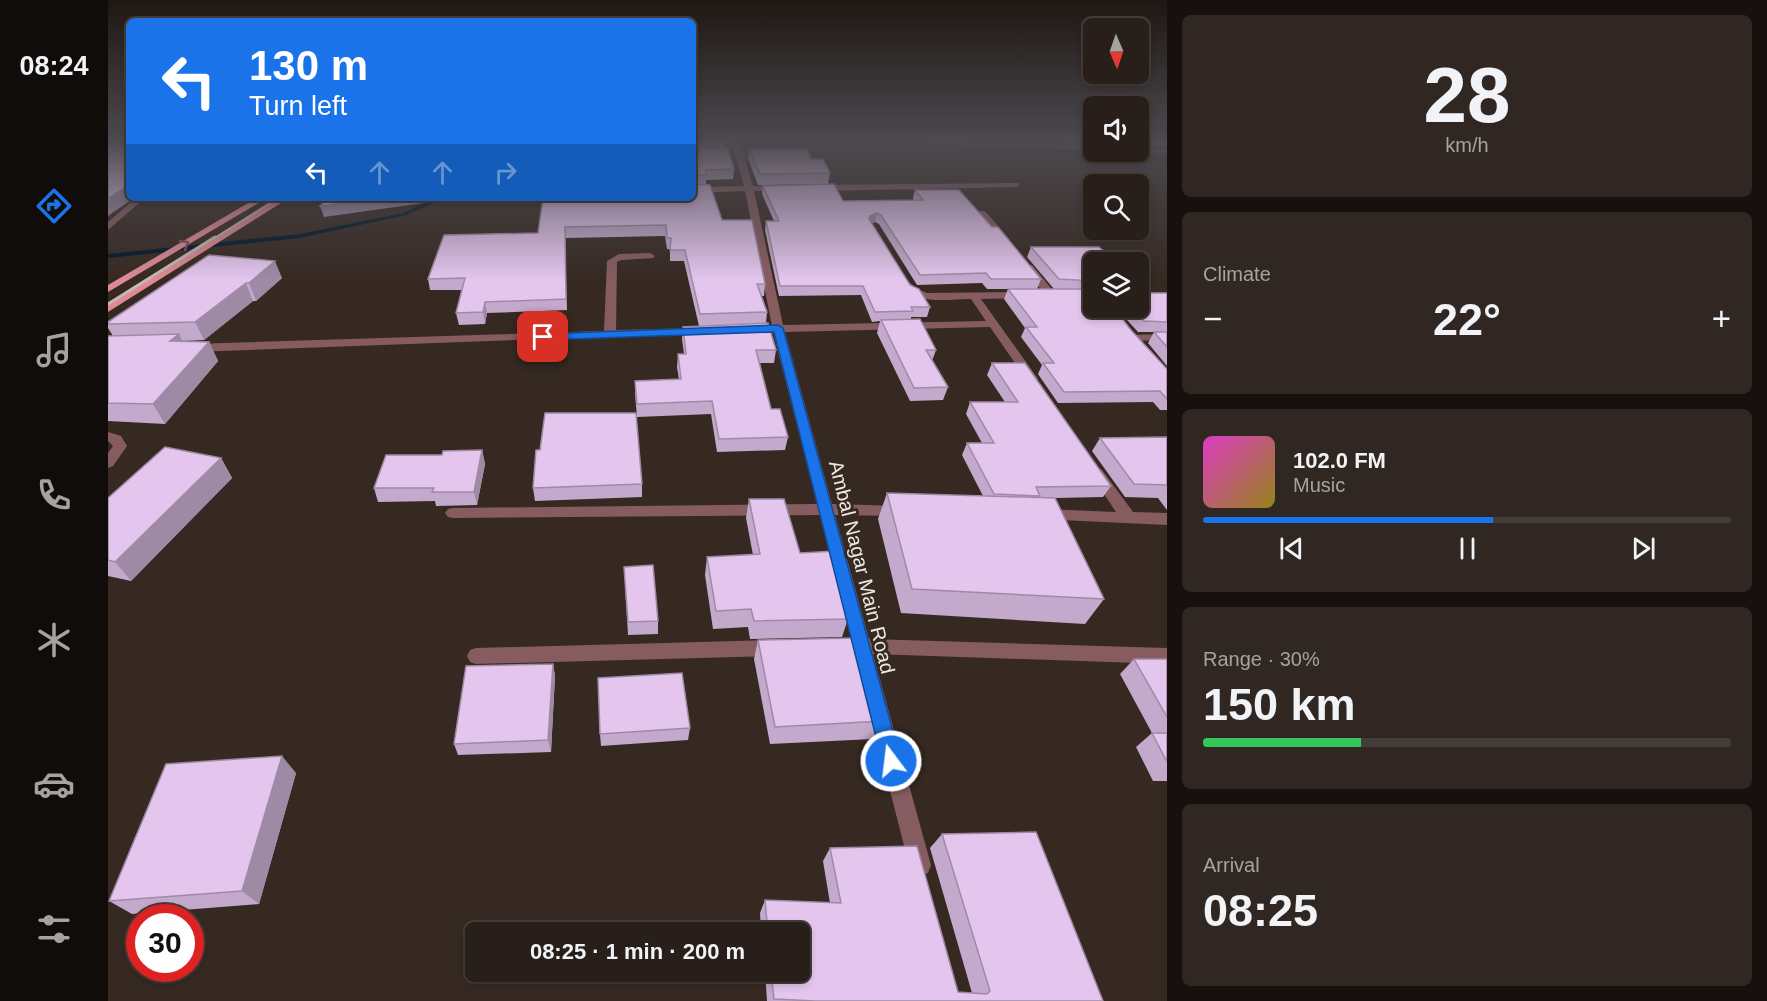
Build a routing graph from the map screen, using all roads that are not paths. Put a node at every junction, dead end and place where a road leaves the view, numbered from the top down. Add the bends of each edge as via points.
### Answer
1 (897, 187) edge
2 (749, 188) junction
3 (795, 188) edge
4 (807, 188) edge
5 (696, 190) edge
6 (138, 201) edge
7 (258, 201) edge
8 (280, 201) edge
9 (982, 213) edge
10 (108, 227) edge
11 (1013, 249) edge
12 (650, 256) dead end
13 (1020, 259) edge
14 (902, 273) edge
15 (108, 289) edge
16 (974, 296) junction
17 (108, 309) edge
18 (994, 324) junction
19 (778, 328) junction
20 (756, 329) edge
21 (711, 331) edge
22 (610, 335) junction
23 (1167, 337) edge
24 (179, 348) edge
25 (1145, 354) edge
26 (1041, 392) edge
27 (108, 436) edge
28 (1088, 459) edge
29 (108, 463) edge
30 (826, 509) junction
31 (919, 511) edge
32 (453, 513) dead end
33 (1024, 514) edge
34 (1128, 517) junction
35 (1167, 519) edge
36 (861, 646) junction
37 (837, 647) edge
38 (791, 648) edge
39 (476, 656) dead end
40 (1167, 656) edge
41 (923, 876) edge

1 - 4 street
2 - 3 street
2 - 5 street
2 - 19 street, Ambal Nagar Main Road
6 - 10 street
15 -> 7 main road
8 - 17 main road
9 - 11 street
12 - 22 street via 619,256 612,261
13 - 16 street via 1055,295
14 - 16 street via 919,294
16 - 18 street
18 - 19 street
18 - 26 street
19 - 20 street
19 - 30 street, Ambal Nagar Main Road
21 - 22 street
22 - 24 street
23 - 25 street via 1128,334
27 - 29 street via 120,446
28 - 34 street
30 - 31 street
30 - 32 street
30 - 36 street, Ambal Nagar Main Road
33 - 34 street
34 - 35 street
36 - 37 street
36 - 40 street
36 - 41 street, Ambal Nagar Main Road
38 - 39 street

